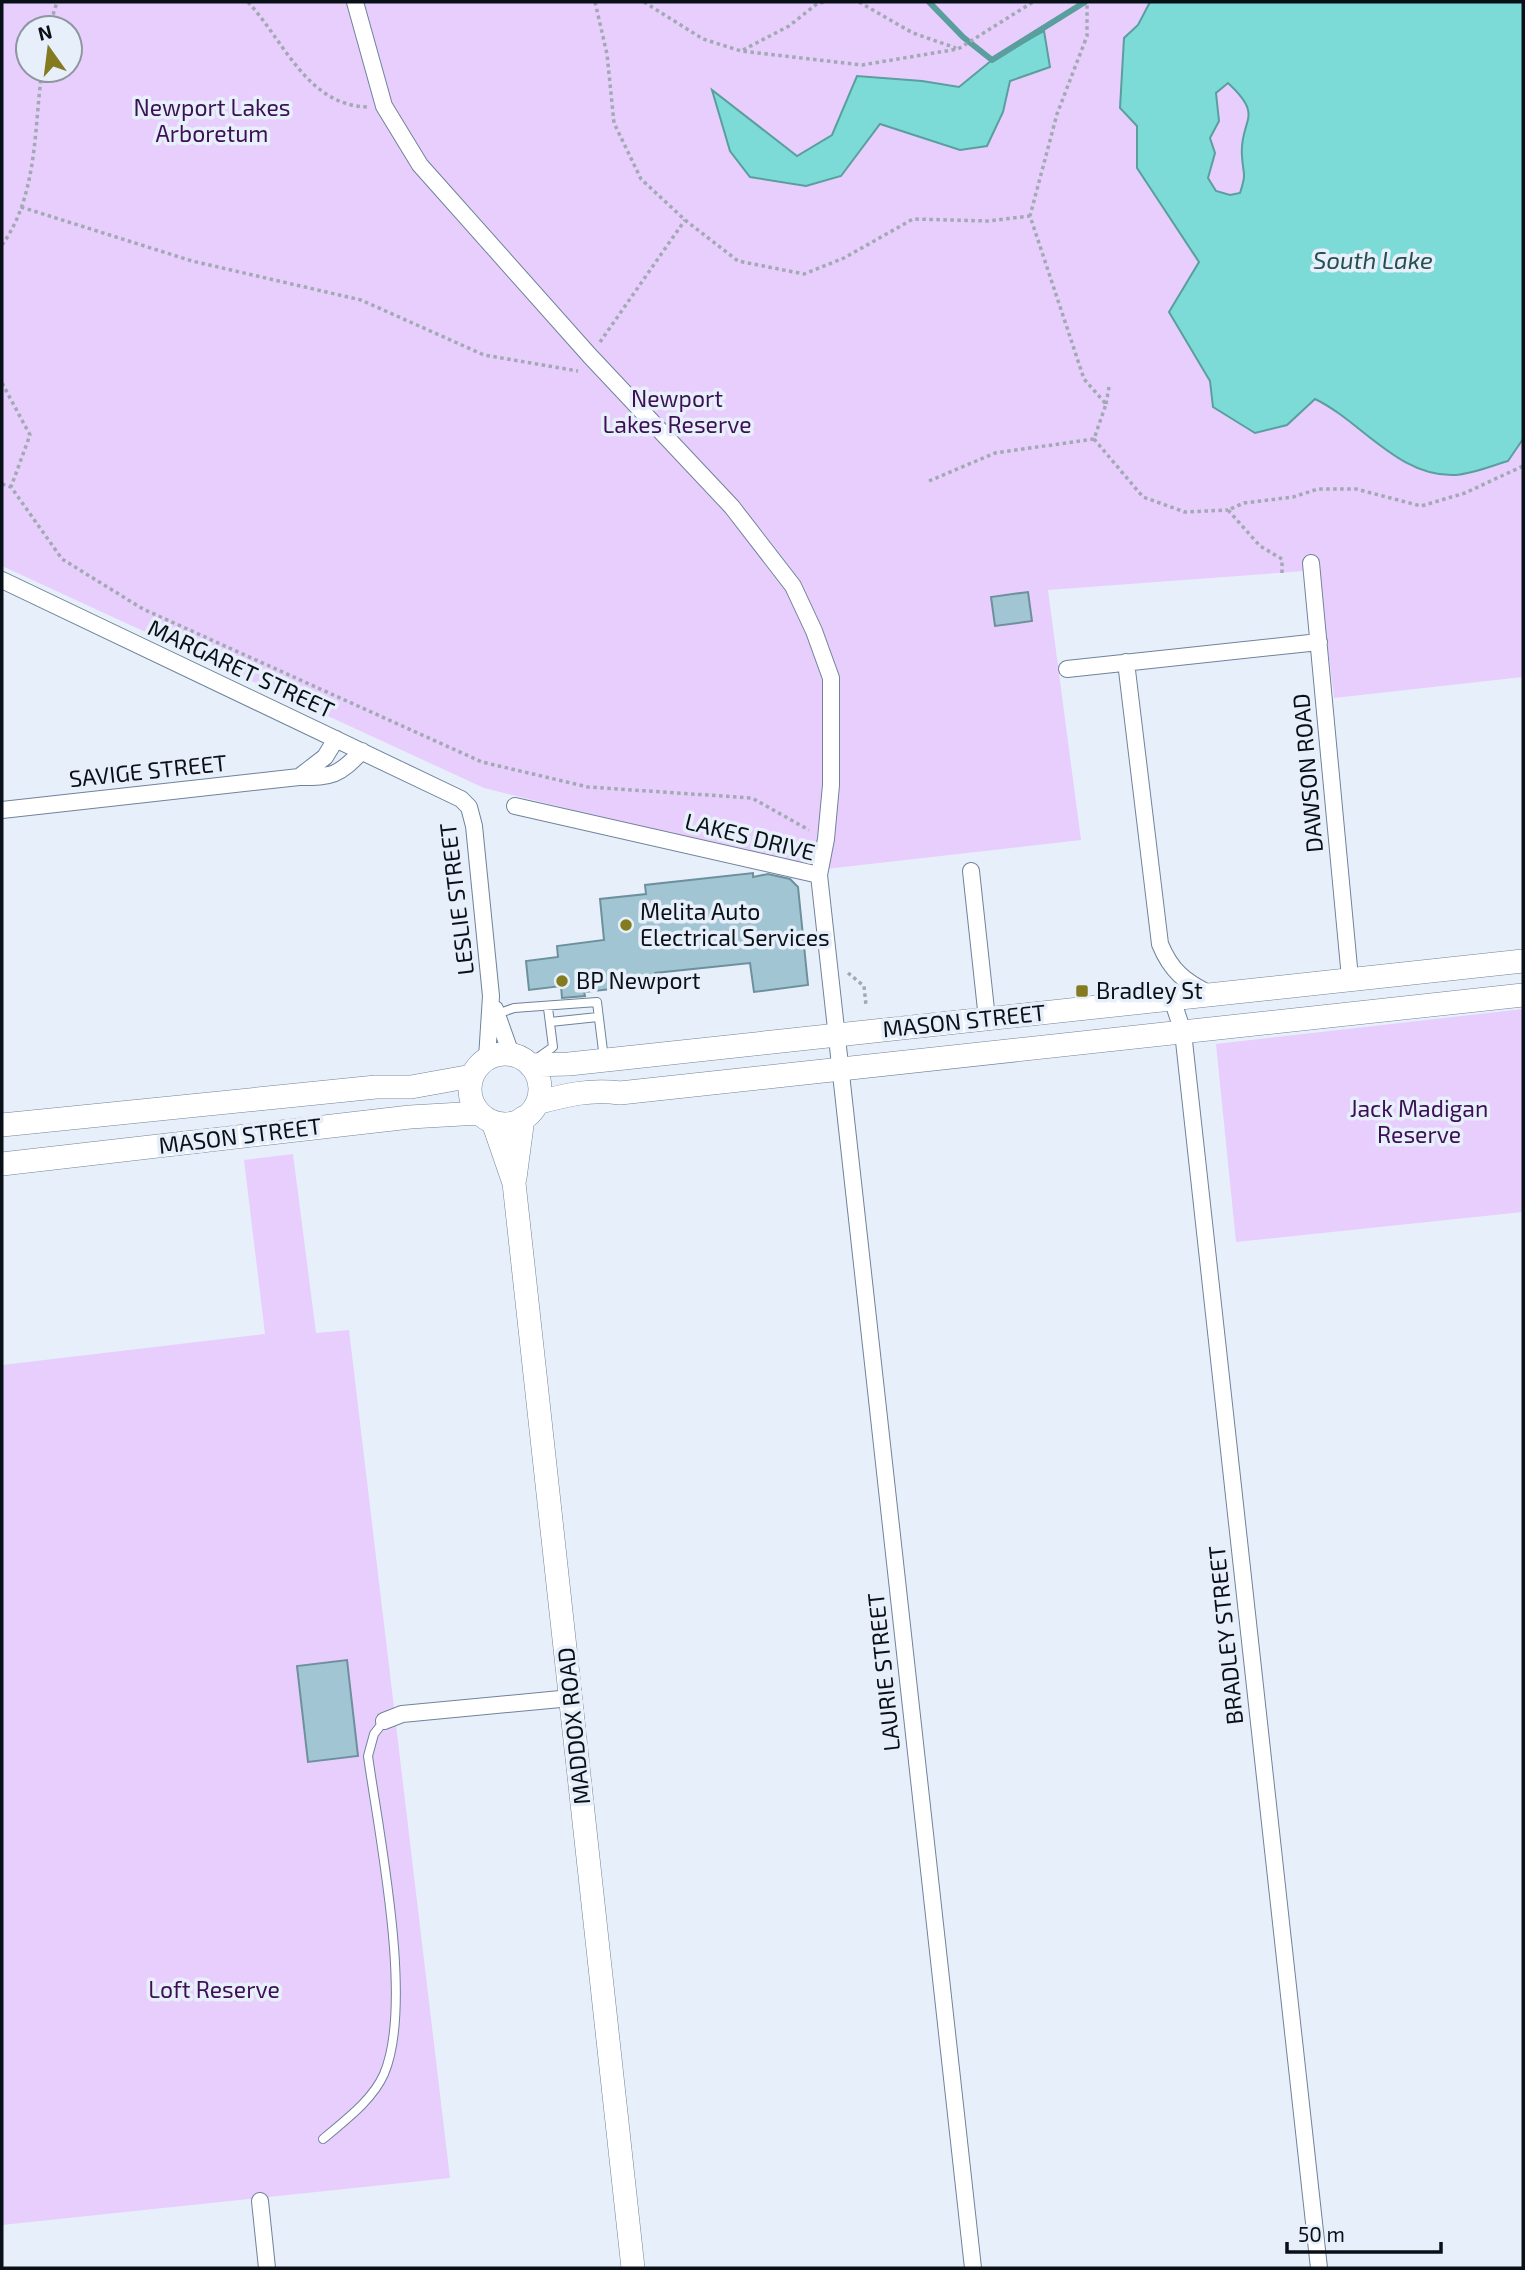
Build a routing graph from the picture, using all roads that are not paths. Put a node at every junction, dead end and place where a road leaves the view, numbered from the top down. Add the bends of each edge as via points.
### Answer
1 (355, 2) edge
2 (1311, 563) dead end
3 (2, 580) edge
4 (1319, 642) junction
5 (1126, 662) junction
6 (1067, 669) dead end
7 (336, 739) junction
8 (362, 751) junction
9 (299, 777) junction
10 (461, 799) joint
11 (515, 806) dead end
12 (2, 810) edge
13 (971, 872) dead end
14 (819, 875) junction
15 (1523, 961) edge
16 (1350, 978) junction
17 (1212, 995) junction
18 (1523, 995) edge
19 (1172, 999) junction
20 (548, 1008) junction
21 (494, 1015) junction
22 (598, 1017) junction
23 (986, 1019) junction
24 (550, 1022) junction
25 (1183, 1032) junction
26 (838, 1035) junction
27 (488, 1058) junction
28 (604, 1060) junction
29 (523, 1061) junction
30 (841, 1070) junction
31 (472, 1076) junction
32 (530, 1111) junction
33 (486, 1118) junction
34 (2, 1125) edge
35 (2, 1164) edge
36 (514, 1183) junction
37 (571, 1698) junction
38 (384, 1721) joint
39 (323, 2139) dead end
40 (260, 2201) dead end
41 (267, 2268) edge
42 (633, 2268) edge
43 (973, 2268) edge
44 (1319, 2268) edge

1 - 14 street via 384,106 420,165 755,534 793,586 831,678 831,785
2 - 4 street, DAWSON ROAD
3 - 7 street, MARGARET STREET
4 - 5 street
4 - 16 street, DAWSON ROAD
5 - 6 street
5 - 17 street via 1160,944 1185,982
7 - 8 street, MARGARET STREET
7 - 9 street via 325,757
8 - 9 street, SAVIGE STREET via 344,771 330,777
8 - 10 street, MARGARET STREET
9 - 12 street, SAVIGE STREET
10 - 21 street, LESLIE STREET via 469,807 474,826
11 - 14 street, LAKES DRIVE
13 - 23 street
14 - 26 street, LAKES DRIVE
15 - 16 street, MASON STREET
16 - 17 street, MASON STREET
17 - 19 street, MASON STREET
18 - 25 street, MASON STREET
19 - 23 street, MASON STREET
19 - 25 street, BRADLEY STREET
20 - 21 lane via 514,1008
20 - 22 lane via 597,1002
20 - 24 lane
21 - 27 street, LESLIE STREET
21 - 29 street, LESLIE STREET
22 - 24 lane
22 - 28 lane
23 - 26 street, MASON STREET
24 - 29 lane via 553,1047
25 - 30 street, MASON STREET
25 - 44 street, BRADLEY STREET
26 - 28 street, MASON STREET
26 - 30 street, LAKES DRIVE
27 - 29 street
27 - 31 street
28 - 29 street, MASON STREET
29 - 32 street via 539,1083
30 - 32 street, MASON STREET via 620,1093 600,1090
30 - 43 street, LAURIE STREET
31 - 33 street via 470,1096
31 - 34 street, MASON STREET via 411,1087
32 - 33 street via 513,1123
32 - 36 street, MADDOX ROAD
33 - 35 street, MASON STREET via 410,1117
33 - 36 street, MADDOX ROAD
36 - 37 street, MADDOX ROAD
37 - 38 street via 402,1714
37 - 42 street, MADDOX ROAD
38 - 39 lane via 373,1734 368,1756 395,1966 396,2024 384,2074 358,2109
40 - 41 street

